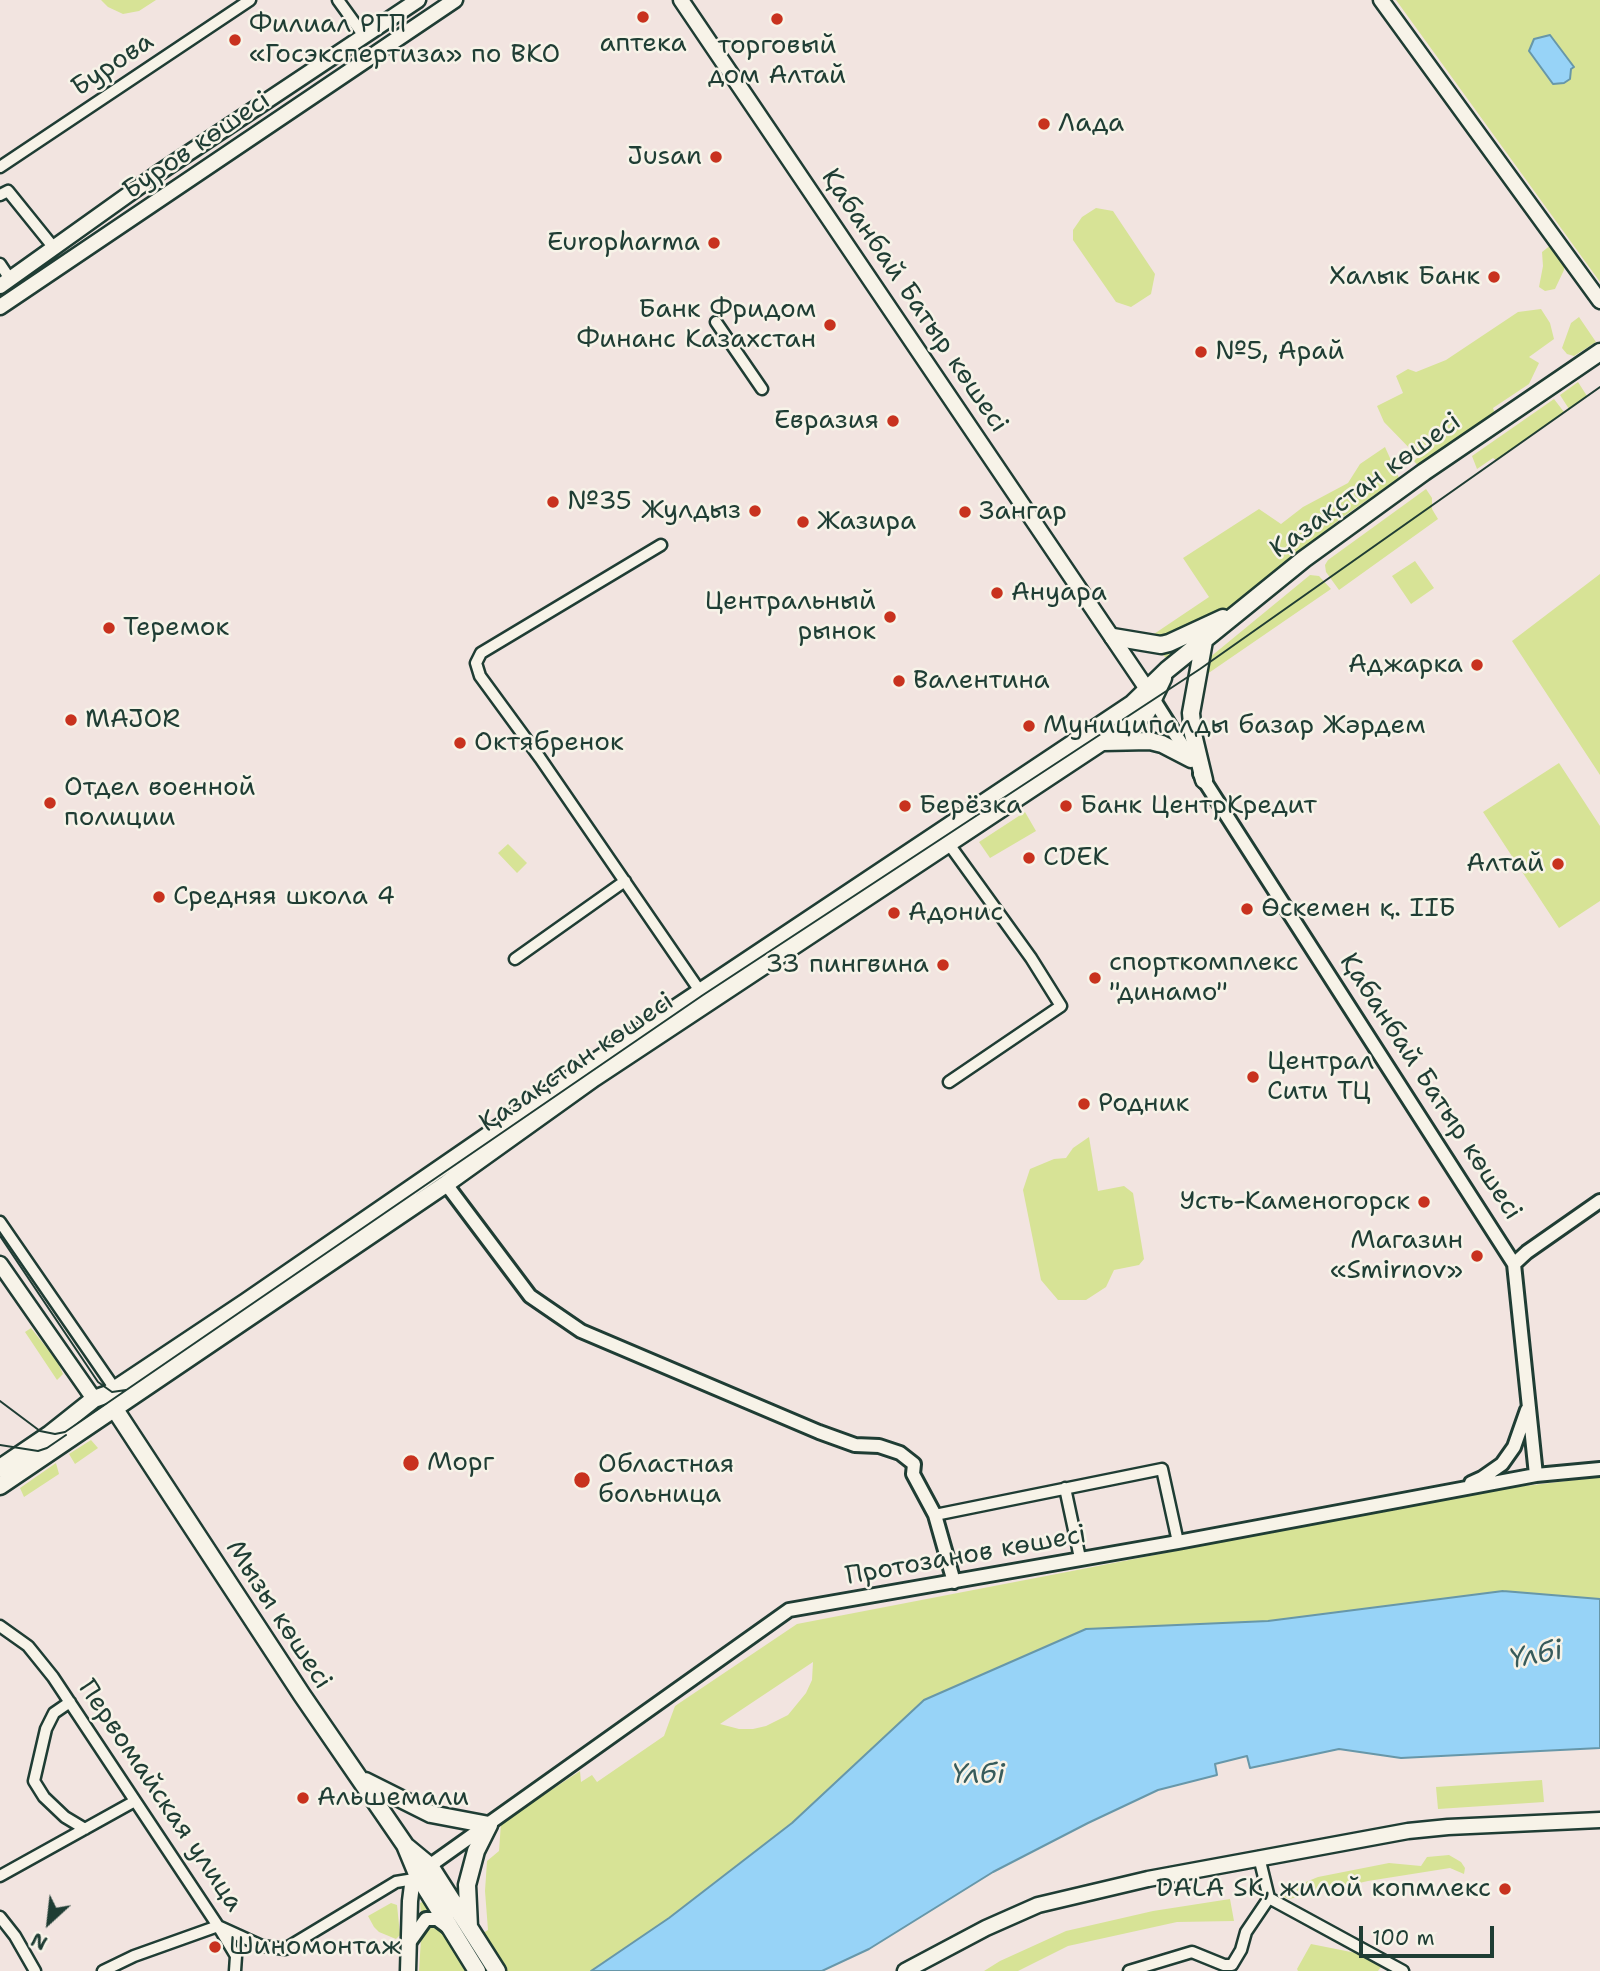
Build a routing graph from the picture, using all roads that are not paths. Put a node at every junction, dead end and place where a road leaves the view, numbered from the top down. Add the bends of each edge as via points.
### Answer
1 (250, 0) edge
2 (338, 0) edge
3 (418, 0) edge
4 (455, 0) edge
5 (681, 0) edge
6 (1381, 0) edge
7 (364, 36) junction
8 (270, 98) junction
9 (284, 117) junction
10 (0, 167) edge
11 (0, 195) edge
12 (54, 248) junction
13 (0, 264) edge
14 (5, 283) edge
15 (1600, 301) edge
16 (0, 307) edge
17 (716, 322) dead end
18 (1600, 352) edge
19 (762, 389) dead end
20 (661, 544) dead end
21 (1236, 615) junction
22 (1110, 633) junction
23 (1204, 641) junction
24 (1150, 694) junction
25 (1103, 742) junction
26 (1191, 759) junction
27 (1204, 780) junction
28 (944, 837) junction
29 (625, 881) junction
30 (515, 959) dead end
31 (704, 998) junction
32 (949, 1082) dead end
33 (441, 1177) junction
34 (1600, 1200) edge
35 (0, 1222) edge
36 (0, 1264) edge
37 (1514, 1264) junction
38 (250, 1308) junction
39 (115, 1389) junction
40 (137, 1393) junction
41 (94, 1399) junction
42 (1529, 1402) junction
43 (114, 1408) junction
44 (92, 1424) junction
45 (128, 1430) junction
46 (0, 1468) edge
47 (1600, 1469) edge
48 (1536, 1475) junction
49 (0, 1486) edge
50 (1065, 1488) junction
51 (1455, 1490) junction
52 (935, 1514) junction
53 (1178, 1542) junction
54 (1080, 1558) junction
55 (954, 1582) junction
56 (0, 1626) edge
57 (71, 1702) junction
58 (361, 1779) junction
59 (135, 1801) junction
60 (1600, 1820) edge
61 (489, 1825) junction
62 (86, 1829) junction
63 (1259, 1857) junction
64 (420, 1873) junction
65 (0, 1876) edge
66 (1269, 1898) junction
67 (0, 1917) edge
68 (218, 1926) junction
69 (471, 1929) junction
70 (454, 1934) junction
71 (411, 1940) junction
72 (35, 1971) edge
73 (103, 1971) edge
74 (235, 1971) edge
75 (408, 1971) edge
76 (477, 1971) edge
77 (497, 1971) edge
78 (905, 1971) edge
79 (1129, 1971) edge
80 (1403, 1971) edge

1 - 10 street, Бурова
2 - 7 street
3 - 7 main road, Буров көшесі
4 - 9 main road, Буров көшесі
5 - 22 main road, Қабанбай Батыр көшесі
6 - 15 main road
7 - 8 main road, Буров көшесі
8 - 9 main road
8 - 12 main road, Буров көшесі
9 - 16 main road, Буров көшесі
11 - 12 street via 8,191
12 - 14 main road, Буров көшесі
13 - 14 street
17 - 19 street
18 - 21 main road, Қазақстан көшесі via 1424,472
20 - 29 street via 481,653 475,663
21 - 22 main road via 1161,645
21 - 23 main road, Қазақстан көшесі
22 - 24 main road, Қабанбай Батыр көшесі
23 - 24 main road, Қазақстан көшесі via 1167,670
23 - 27 main road via 1191,713
24 - 25 main road, Қазақстан көшесі via 1147,712
24 - 26 street, Қабанбай Батыр көшесі
24 - 28 main road, Қазақстан көшесі
25 - 26 main road via 1150,741
25 - 28 main road, Қазақстан көшесі
26 - 27 street, Қабанбай Батыр көшесі
27 - 37 street, Қабанбай Батыр көшесі
28 - 31 main road, Қазақстан көшесі
28 - 32 street via 1062,1006
29 - 30 street
29 - 31 street
31 - 33 main road, Қазақстан көшесі
33 - 38 main road, Қазақстан көшесі
33 - 52 street via 530,1296 581,1331 855,1446 879,1446 900,1453 914,1464 913,1474
34 - 37 street
35 - 39 street
36 - 41 main road
37 - 42 street
38 - 39 main road, Қазақстан көшесі
38 - 40 main road, Қазақстан көшесі
39 - 41 main road, Қазақстан көшесі
40 - 43 main road, Қазақстан көшесі
40 - 45 main road via 129,1410
41 - 43 main road
41 - 46 main road, Қазақстан көшесі
42 - 48 street
42 - 51 street via 1514,1447 1502,1464
43 - 44 main road, Қазақстан көшесі
43 - 45 main road, Мызы көшесі
44 - 45 main road via 113,1423
44 - 49 main road, Қазақстан көшесі
45 - 58 main road, Мызы көшесі
47 - 48 street, Протозанов көшесі
48 - 51 street, Протозанов көшесі
50 - 52 street
50 - 53 street via 1162,1469
50 - 54 street
51 - 53 street, Протозанов көшесі
52 - 55 street
53 - 54 street, Протозанов көшесі
54 - 55 street, Протозанов көшесі
55 - 61 street, Протозанов көшесі via 789,1610
56 - 57 street, Первомайская улица via 29,1646
57 - 59 street, Первомайская улица
57 - 62 street via 54,1713 46,1729 34,1781 65,1817
58 - 61 main road via 431,1814
58 - 64 main road, Мызы көшесі
59 - 62 street
59 - 68 street, Первомайская улица
60 - 63 main road via 1408,1831
61 - 64 street, Протозанов көшесі
61 - 69 main road via 467,1885
62 - 65 street
63 - 66 street
63 - 78 main road via 1038,1905
64 - 68 street, Первомайская улица via 285,1949 262,1946
64 - 69 main road
64 - 70 main road
64 - 71 main road via 410,1901
66 - 79 street via 1231,1965 1192,1952
66 - 80 street
67 - 72 street
68 - 73 street
68 - 74 street via 236,1956
69 - 77 main road
70 - 71 street via 437,1919 426,1919
70 - 76 main road
71 - 75 main road

